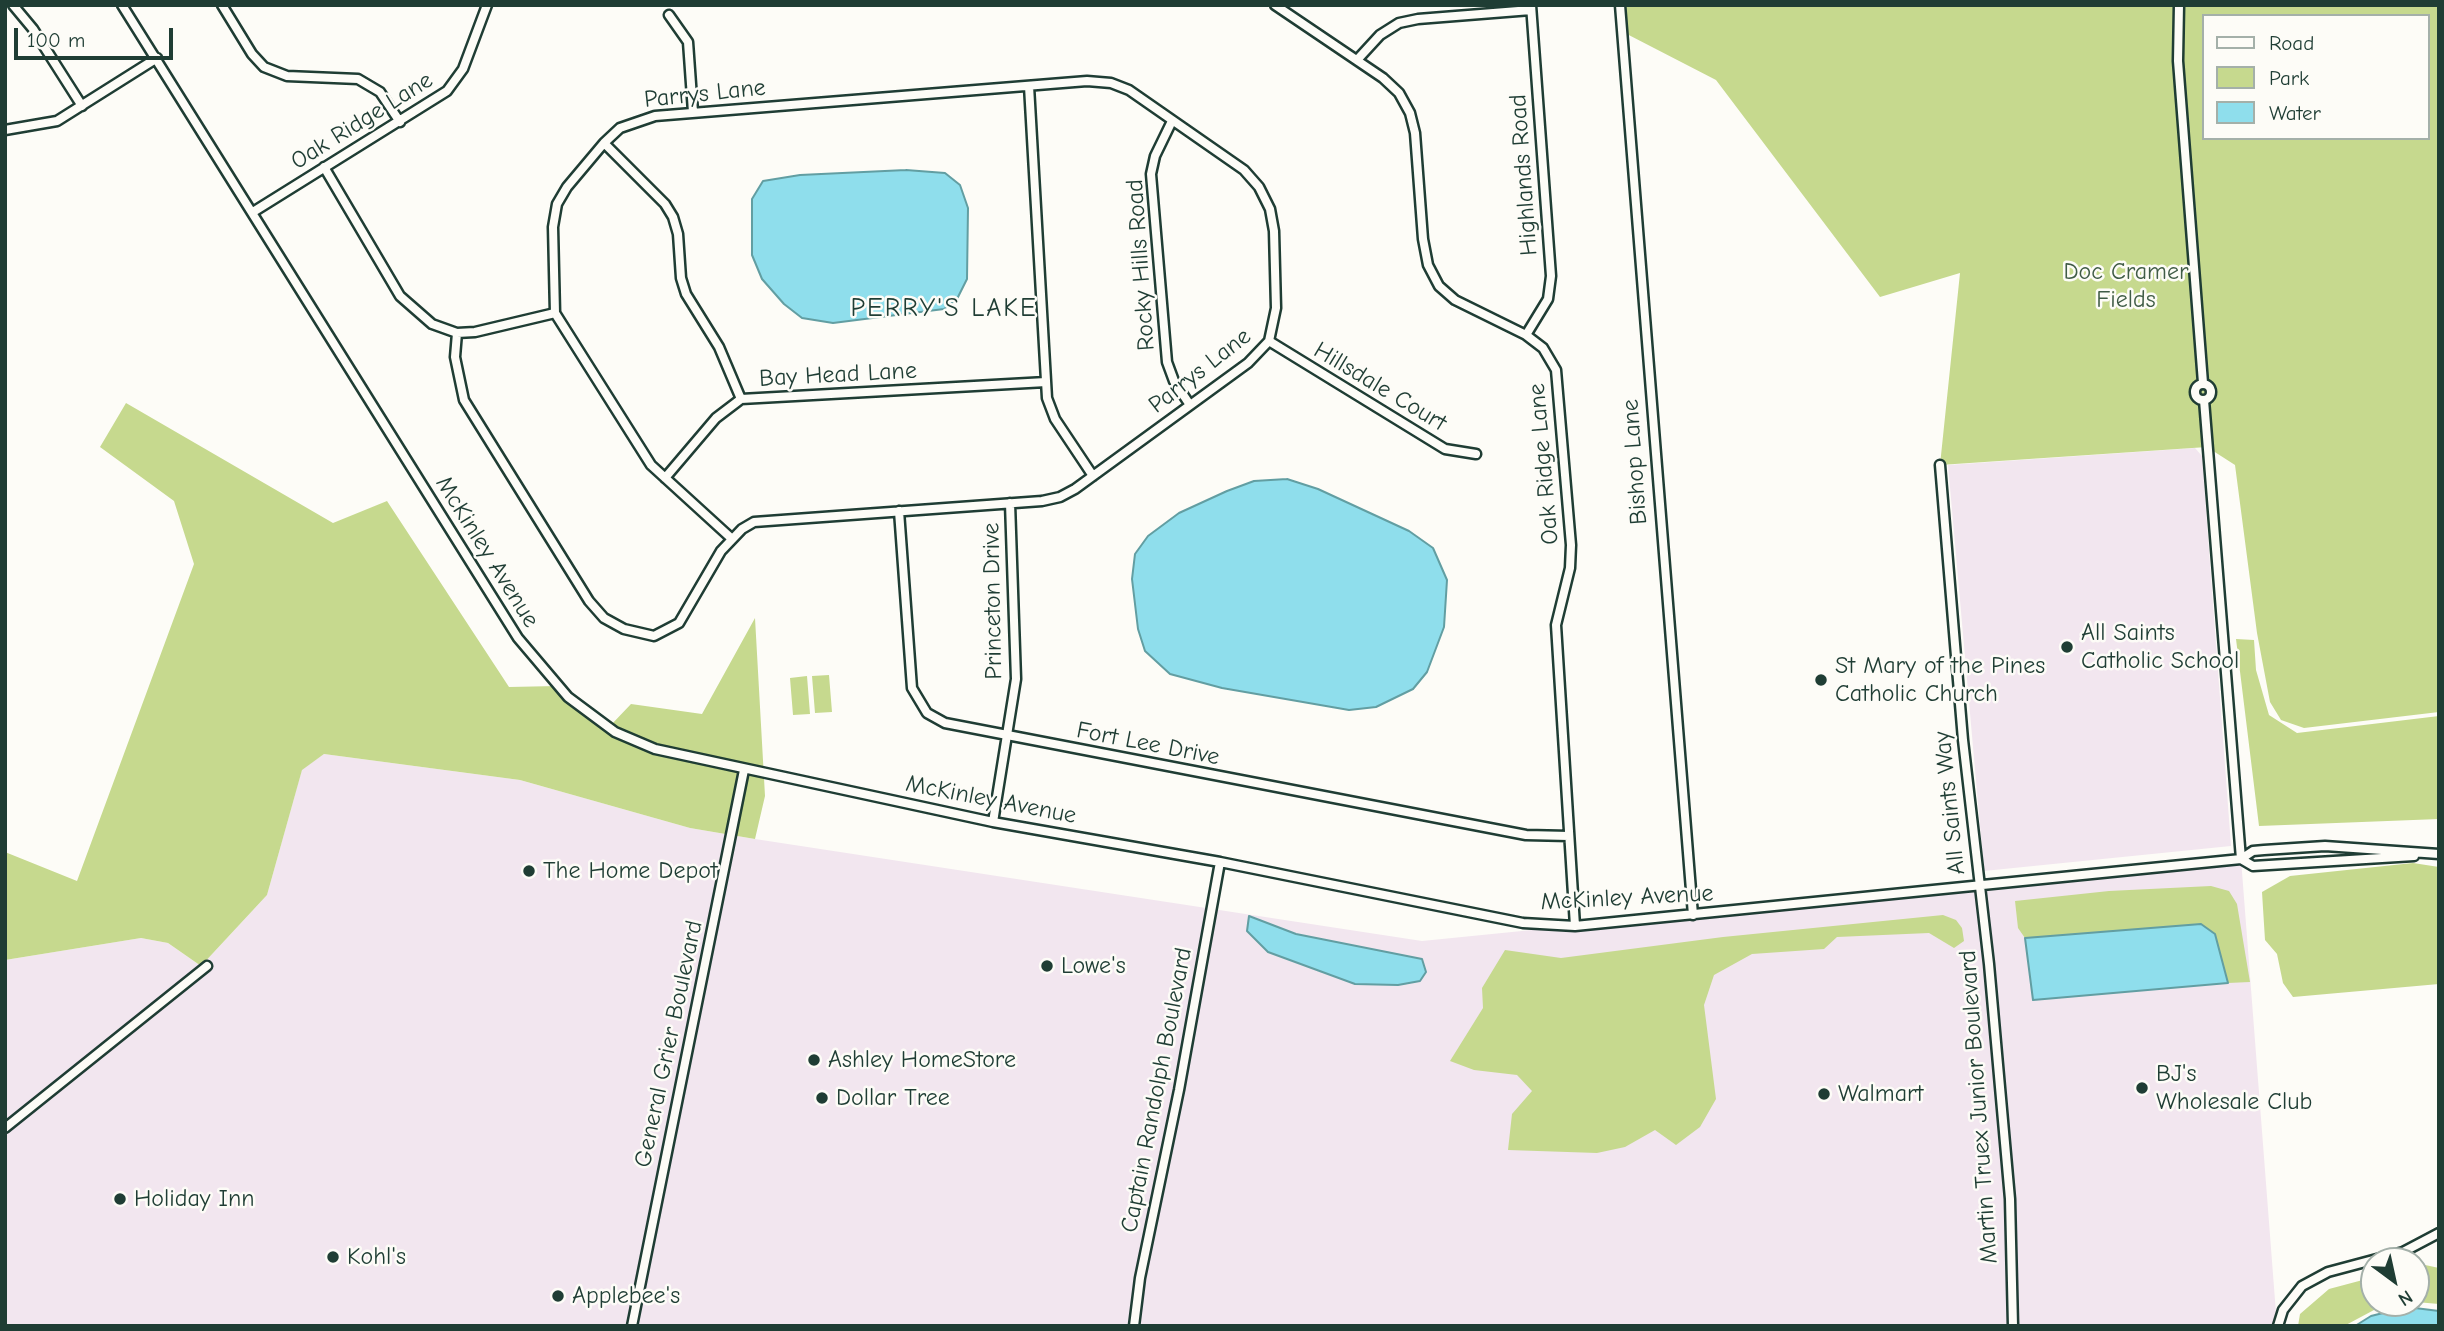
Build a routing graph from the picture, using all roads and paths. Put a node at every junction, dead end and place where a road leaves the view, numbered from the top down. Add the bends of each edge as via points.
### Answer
1 (13, 5) edge
2 (122, 5) edge
3 (222, 5) edge
4 (487, 5) edge
5 (1275, 5) edge
6 (1620, 5) edge
7 (2179, 5) edge
8 (1531, 8) edge
9 (669, 15) dead end
10 (157, 58) junction
11 (1357, 60) junction
12 (1029, 86) junction
13 (82, 106) junction
14 (693, 112) junction
15 (1172, 121) junction
16 (400, 122) junction
17 (5, 130) edge
18 (604, 143) junction
19 (324, 167) junction
20 (253, 212) junction
21 (555, 313) junction
22 (457, 333) junction
23 (1526, 335) junction
24 (1269, 341) junction
25 (1046, 382) junction
26 (741, 400) junction
27 (1190, 405) junction
28 (1476, 454) dead end
29 (1940, 466) dead end
30 (1093, 475) junction
31 (665, 478) junction
32 (1010, 503) junction
33 (899, 511) junction
34 (731, 538) junction
35 (1007, 737) junction
36 (744, 771) junction
37 (993, 822) junction
38 (1569, 836) junction
39 (2439, 855) edge
40 (2241, 859) junction
41 (1220, 862) junction
42 (1978, 885) junction
43 (1693, 915) junction
44 (1575, 926) junction
45 (207, 966) dead end
46 (5, 1128) edge
47 (2438, 1235) edge
48 (632, 1326) edge
49 (1134, 1326) edge
50 (2013, 1326) edge
51 (2278, 1326) edge

1 - 13 street
2 - 10 street, McKinley Avenue
3 - 16 street via 264,67 287,76 358,79 380,92
4 - 16 street, Oak Ridge Lane via 452,86
5 - 11 street, Oak Ridge Lane
6 - 43 street, Bishop Lane
7 - 40 street via 2178,61 2203,383 2195,394 2204,400
8 - 11 street via 1399,23 1380,35
8 - 23 street, Highlands Road via 1551,276 1548,299
9 - 14 street via 688,42
10 - 13 street
10 - 20 street, McKinley Avenue
11 - 23 street, Oak Ridge Lane via 1399,93 1410,113 1423,239 1428,265 1439,286 1455,300
12 - 14 street, Parrys Lane
12 - 15 street, Parrys Lane via 1111,83 1129,90
12 - 25 street
13 - 17 street via 57,121
14 - 18 street, Parrys Lane via 640,119 620,128
15 - 24 street, Parrys Lane via 1244,170 1270,209 1276,308
15 - 27 street, Rocky Hills Road via 1151,174 1167,362
16 - 19 street, Oak Ridge Lane
18 - 21 street, Parrys Lane via 557,204 553,227
18 - 26 street via 673,217 686,294 719,347
19 - 20 street, Oak Ridge Lane
19 - 22 street via 401,296 432,324
20 - 36 street, McKinley Avenue via 518,638 548,677 587,712 636,742
21 - 22 street
21 - 31 street via 651,465
22 - 34 street, Parrys Lane via 455,358 464,400 604,618 637,634 654,636 668,631 687,612
23 - 38 street, Oak Ridge Lane via 1550,359 1560,396 1571,545 1556,625
24 - 27 street, Parrys Lane via 1248,363
24 - 28 street, Hillsdale Court via 1445,449
25 - 26 street, Bay Head Lane
25 - 30 street via 1055,419
26 - 31 street, Bay Head Lane via 716,418
27 - 30 street, Parrys Lane
29 - 42 street, All Saints Way
30 - 32 street, Parrys Lane via 1060,497
31 - 34 street
32 - 33 street, Parrys Lane
32 - 35 street, Princeton Drive via 1017,655
33 - 34 street, Parrys Lane via 754,522
33 - 35 street, Fort Lee Drive via 916,697 927,713 945,723
35 - 37 street, Princeton Drive
35 - 38 street, Fort Lee Drive via 1526,835
36 - 37 street, McKinley Avenue
36 - 48 street, General Grier Boulevard
37 - 41 street, McKinley Avenue
38 - 44 street, Oak Ridge Lane
39 - 40 street, McKinley Avenue via 2253,866
39 - 40 street, McKinley Avenue via 2325,846 2253,851
40 - 42 street, McKinley Avenue
41 - 44 street, McKinley Avenue via 1523,923
41 - 49 street, Captain Randolph Boulevard
42 - 43 street, McKinley Avenue
42 - 50 street, Martin Truex Junior Boulevard via 2009,1186
43 - 44 street, McKinley Avenue
45 - 46 street
47 - 51 street via 2403,1252 2328,1272 2302,1286 2283,1310

